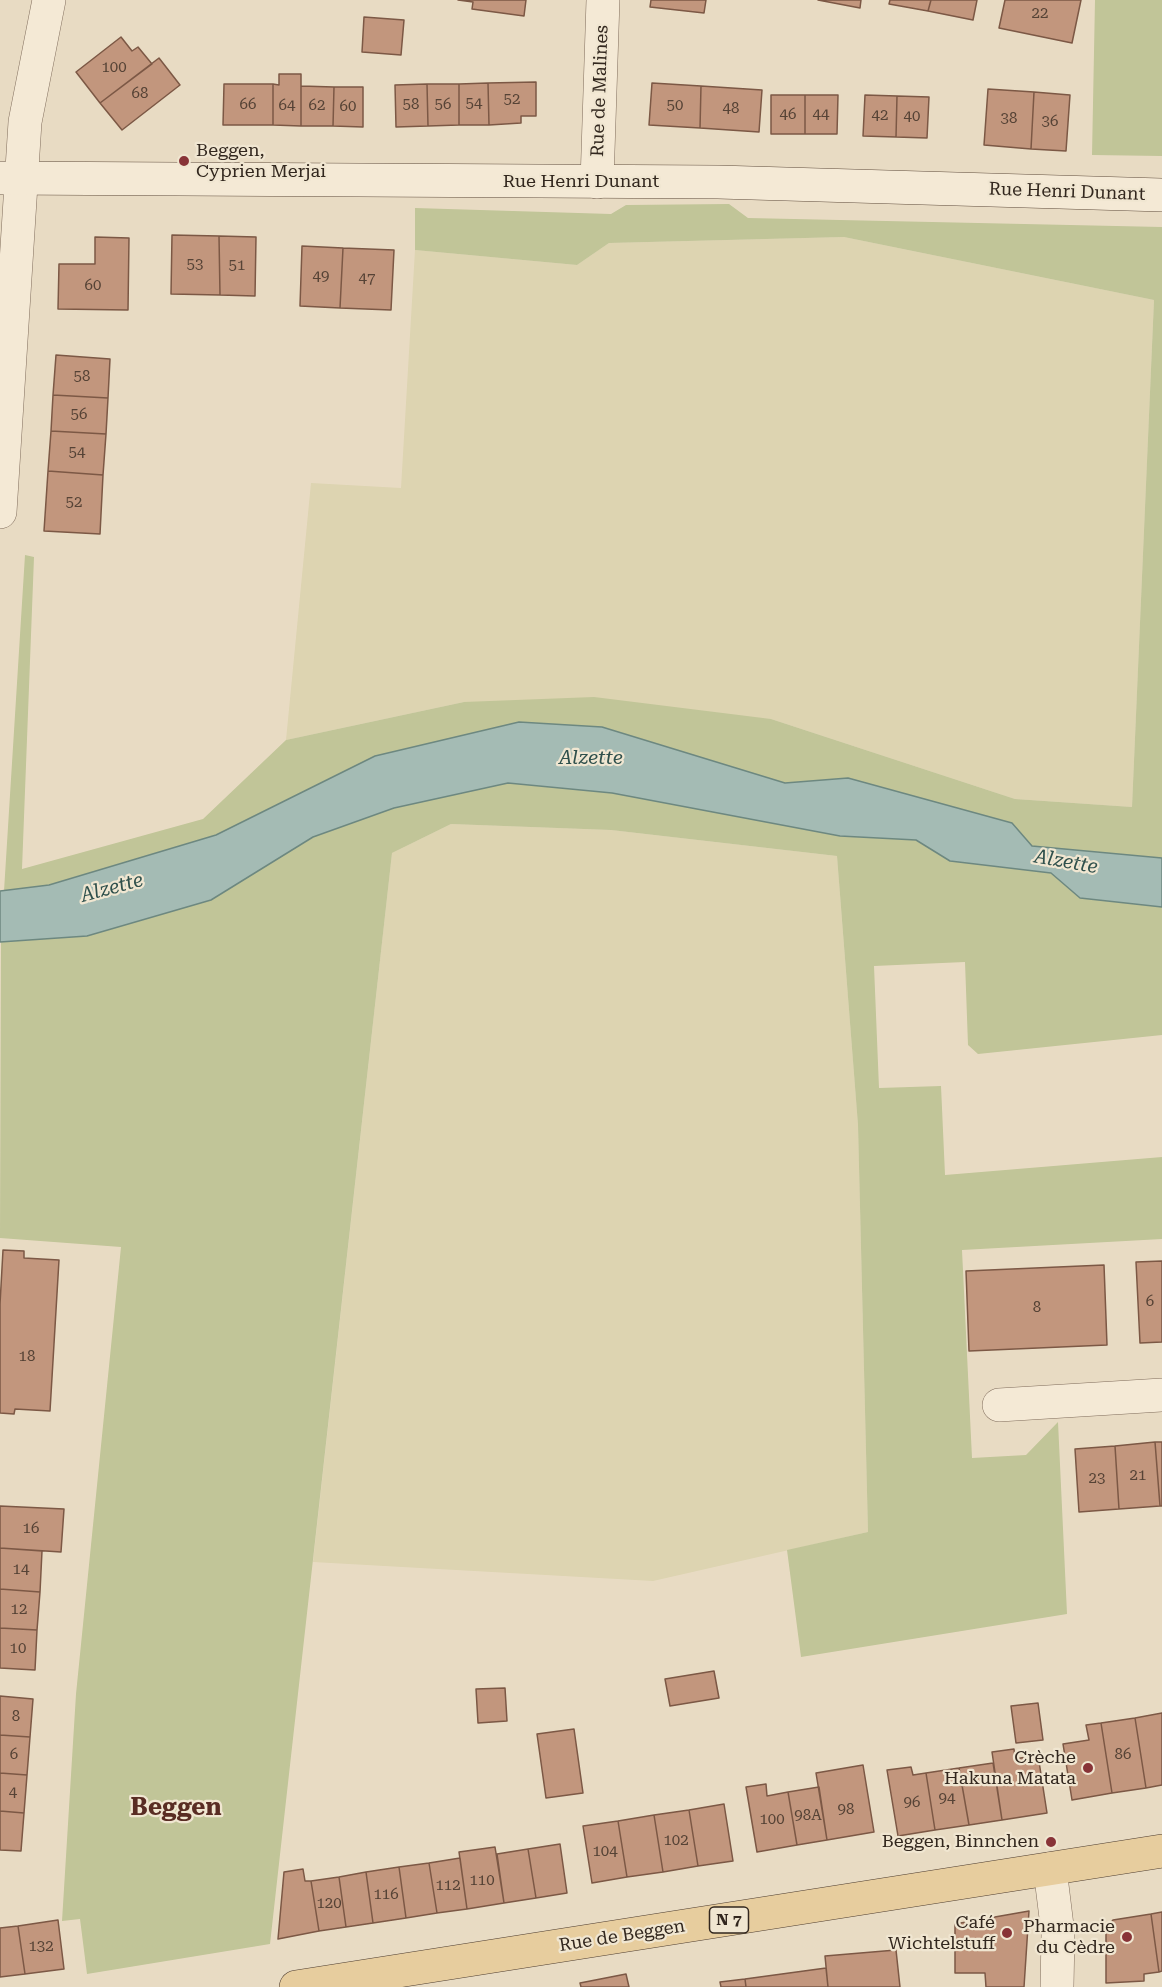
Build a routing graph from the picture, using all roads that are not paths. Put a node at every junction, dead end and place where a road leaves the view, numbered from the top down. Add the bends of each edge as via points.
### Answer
1 (49, 0) edge
2 (603, 0) edge
3 (10, 178) edge
4 (597, 182) junction
5 (1162, 195) edge
6 (0, 512) edge
7 (1162, 1395) edge
8 (999, 1405) dead end
9 (1162, 1851) edge
10 (1050, 1869) junction
11 (296, 1987) edge
12 (1057, 1987) edge

1 - 3 main road
2 - 4 main road, Rue de Malines
3 - 4 main road, Rue Henri Dunant
3 - 6 main road
4 - 5 main road, Rue Henri Dunant
7 - 8 main road
9 - 10 main road, Rue de Beggen / N 7
10 - 11 main road, Rue de Beggen / N 7
10 - 12 main road via 1058,1934

